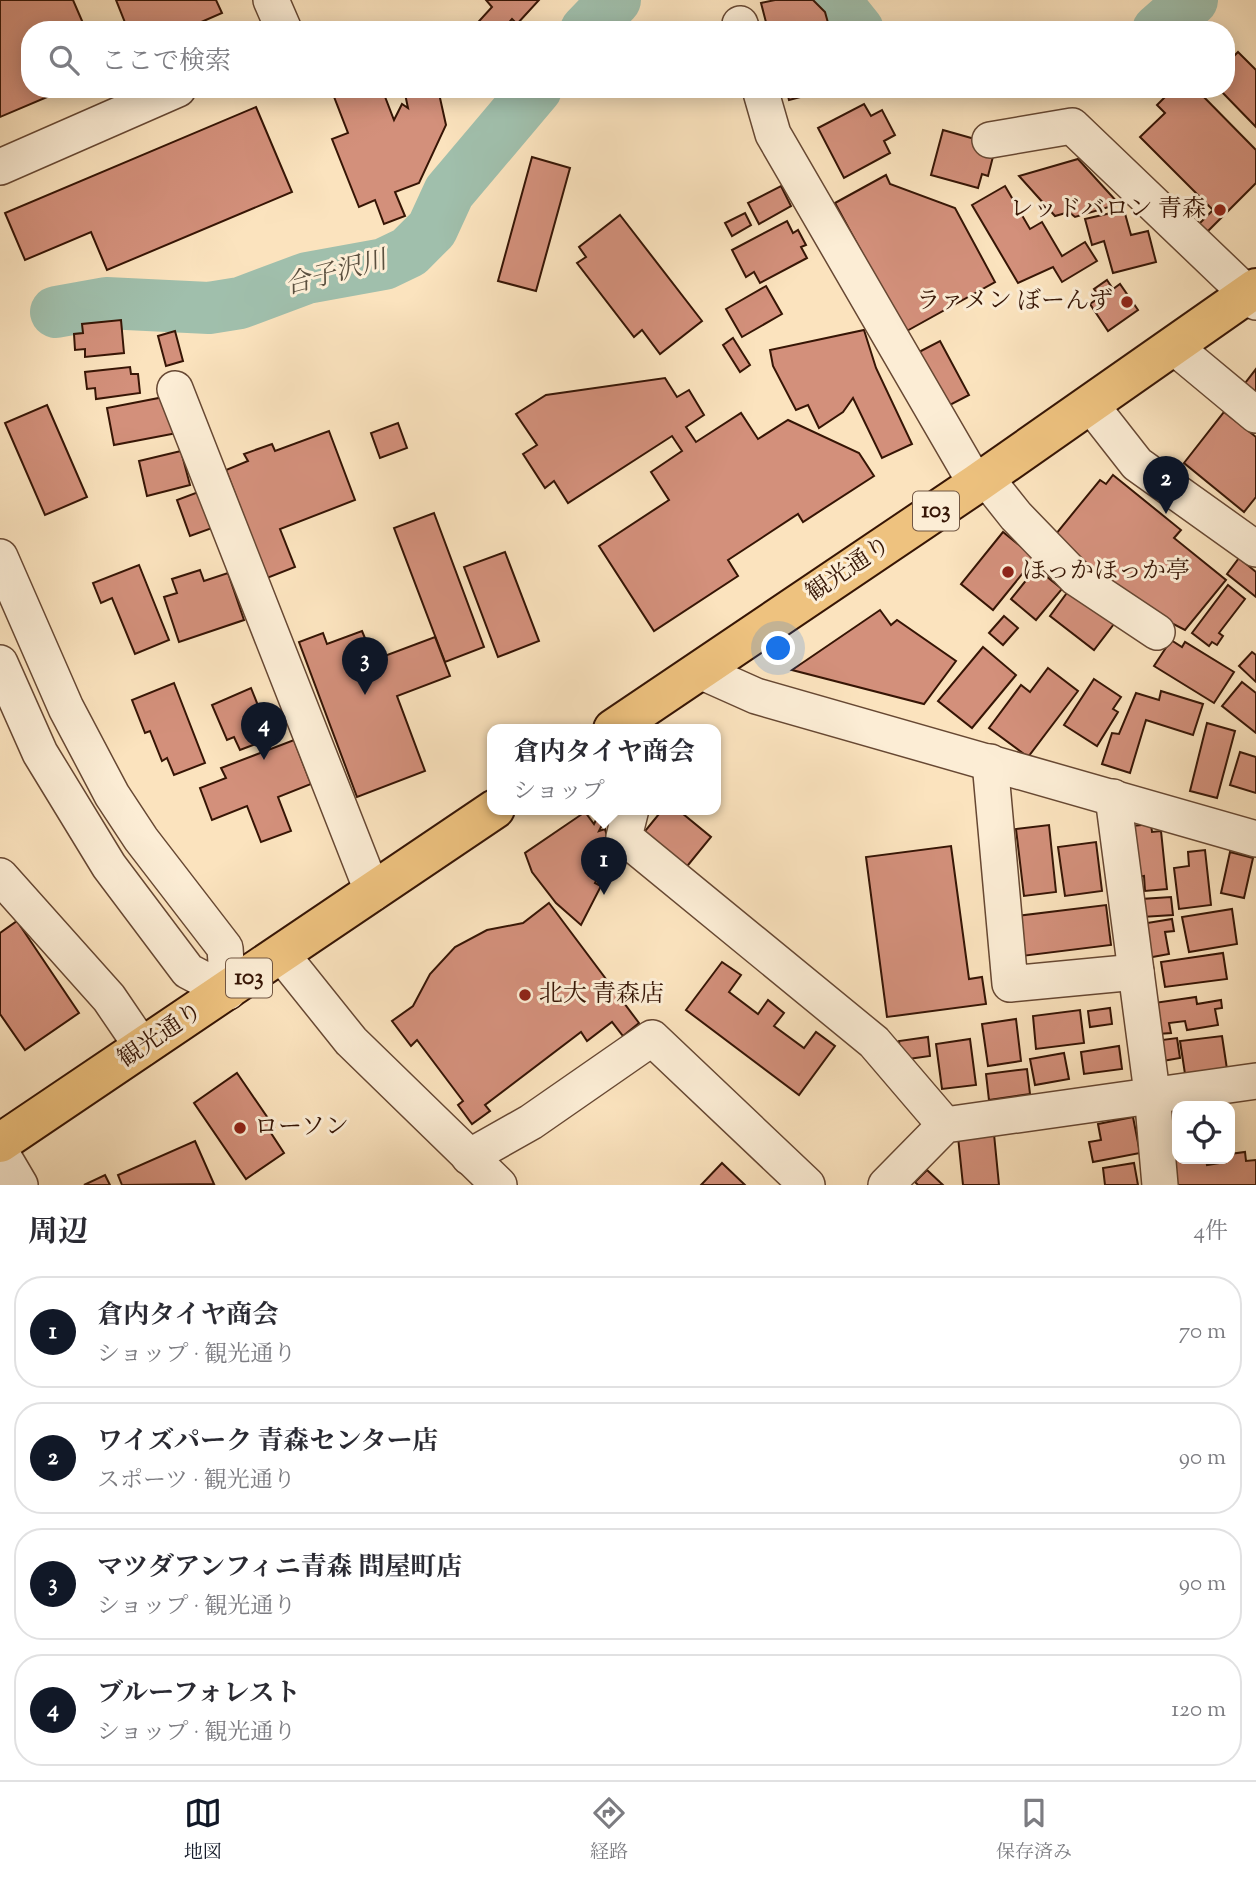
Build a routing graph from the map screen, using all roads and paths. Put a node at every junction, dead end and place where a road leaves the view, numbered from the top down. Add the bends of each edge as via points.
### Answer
1 (271, 0) edge
2 (280, 21) edge
3 (157, 98) edge
4 (763, 98) edge
5 (990, 140) dead end
6 (0, 167) edge
7 (1253, 295) edge
8 (1173, 345) junction
9 (175, 389) dead end
10 (1090, 404) junction
11 (1256, 415) edge
12 (981, 480) junction
13 (1256, 549) edge
14 (0, 557) edge
15 (1157, 632) dead end
16 (0, 663) edge
17 (700, 671) junction
18 (620, 724) edge
19 (989, 762) junction
20 (1113, 797) junction
21 (487, 815) edge
22 (630, 815) edge
23 (1256, 839) edge
24 (0, 876) edge
25 (373, 893) junction
26 (282, 954) junction
27 (1136, 972) junction
28 (228, 992) junction
29 (144, 1048) junction
30 (1256, 1081) edge
31 (1152, 1093) junction
32 (945, 1125) junction
33 (0, 1143) edge
34 (0, 1150) edge
35 (469, 1157) junction
36 (20, 1185) edge
37 (499, 1185) edge
38 (807, 1185) edge
39 (887, 1185) edge
40 (1160, 1185) edge

1 - 2 street
3 - 6 street
4 - 12 street via 773,134
5 - 7 street via 1072,126
7 - 8 highway, 観光通り / 103
8 - 10 highway, 観光通り / 103
8 - 11 street
9 - 25 street
10 - 12 highway, 観光通り / 103
10 - 13 street via 1137,464
12 - 15 street via 1076,578
12 - 17 highway, 観光通り / 103
14 - 28 street via 66,708 112,795 225,948
16 - 28 street via 40,753 109,866 188,971
17 - 18 highway, 観光通り / 103
17 - 19 street via 756,696
19 - 20 street
19 - 27 street via 1010,984
20 - 23 street
20 - 27 street
21 - 25 highway, 観光通り / 103
22 - 32 street via 624,837 874,1042
24 - 29 street via 109,998
25 - 26 highway, 観光通り / 103
26 - 28 highway, 観光通り / 103
26 - 35 street via 351,1041
27 - 31 street
28 - 29 highway, 観光通り / 103
29 - 33 highway, 観光通り / 103
30 - 31 street
31 - 32 street
31 - 40 street
32 - 39 street
34 - 36 street
35 - 37 street
35 - 38 street via 531,1122 652,1038

